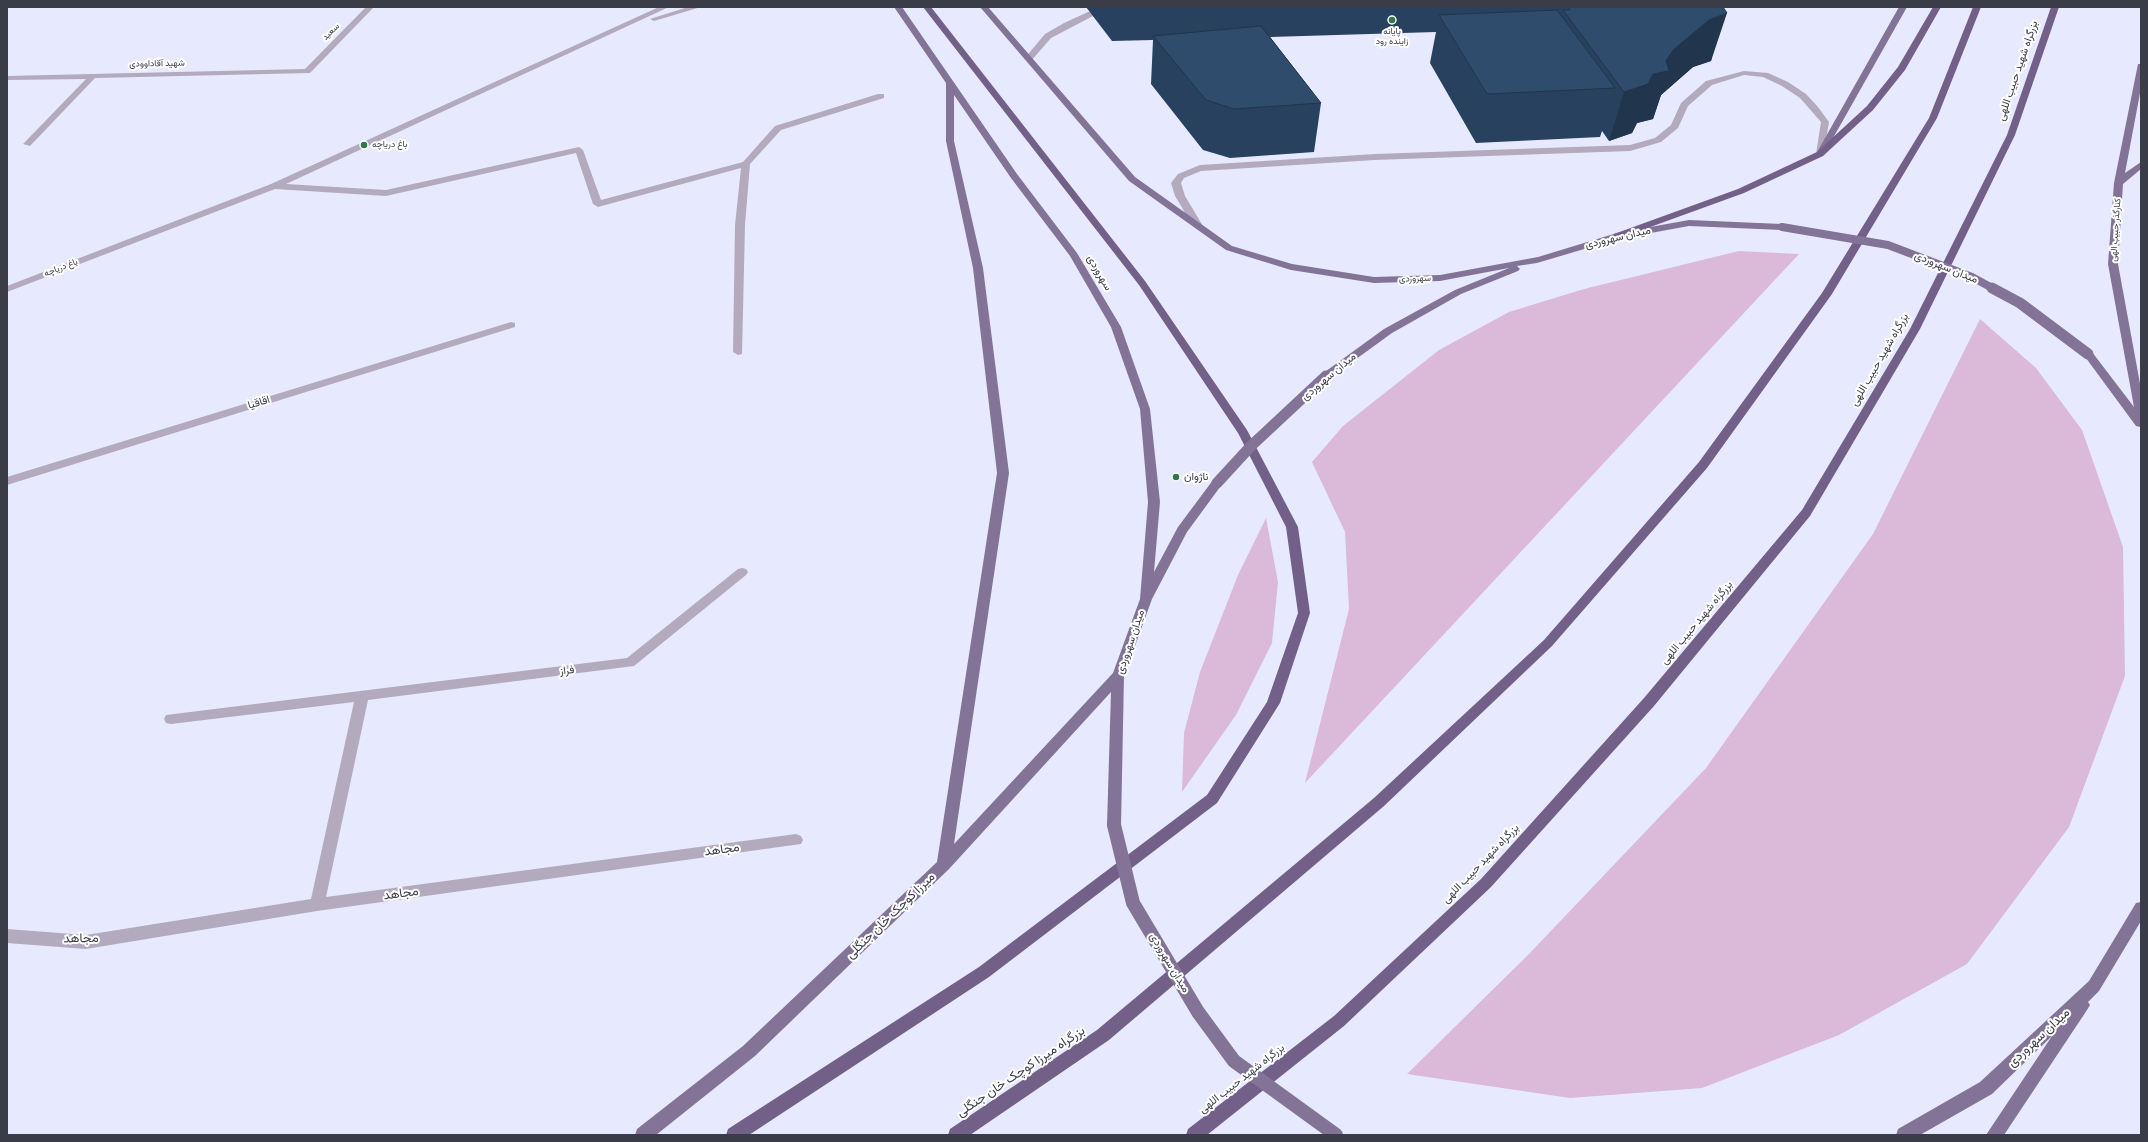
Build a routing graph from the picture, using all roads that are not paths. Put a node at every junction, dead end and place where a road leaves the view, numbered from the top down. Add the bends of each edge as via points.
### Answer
1 (370, 7) edge
2 (665, 7) edge
3 (697, 7) edge
4 (898, 7) edge
5 (927, 7) edge
6 (984, 7) edge
7 (1137, 7) edge
8 (1903, 7) edge
9 (1938, 7) edge
10 (1977, 7) edge
11 (2055, 7) edge
12 (626, 26) junction
13 (1028, 59) junction
14 (2141, 66) edge
15 (307, 71) joint
16 (93, 76) junction
17 (7, 78) edge
18 (950, 82) junction
19 (881, 96) dead end
20 (27, 144) dead end
21 (1820, 154) junction
22 (746, 164) junction
23 (2141, 165) edge
24 (2119, 183) junction
25 (274, 186) junction
26 (1198, 226) junction
27 (1617, 236) junction
28 (1541, 259) junction
29 (7, 289) edge
30 (511, 325) dead end
31 (738, 352) dead end
32 (2141, 418) edge
33 (2141, 424) edge
34 (7, 481) edge
35 (742, 572) dead end
36 (1146, 599) junction
37 (1118, 676) junction
38 (362, 696) junction
39 (171, 718) dead end
40 (796, 840) dead end
41 (944, 865) junction
42 (317, 906) junction
43 (2141, 908) edge
44 (7, 936) edge
45 (2094, 986) junction
46 (643, 1135) edge
47 (734, 1135) edge
48 (956, 1135) edge
49 (1194, 1135) edge
50 (1336, 1135) edge
51 (1904, 1135) edge
52 (1994, 1135) edge

1 - 15 street, سعید
2 - 12 street, باغ دریاچه
3 - 12 street
4 - 18 main road, سهروردی
5 - 47 highway via 1142,283 1243,433 1292,527 1304,613 1273,703 1212,799 984,972
6 - 13 main road, سهروردی
7 - 13 street via 1091,14 1067,25 1048,36
8 - 21 main road
9 - 21 highway via 1902,68 1870,108
10 - 48 highway, بزرگراه میرزا کوچک خان جنگلی via 1933,118 1827,294 1703,465 1548,643 1379,802 1103,1035
11 - 49 highway, بزرگراه شهید حبیب اللهی via 2011,135 1915,329 1806,513 1649,702 1486,882 1339,1021
12 - 25 street, باغ دریاچه
13 - 26 main road, سهروردی via 1132,179
14 - 24 main road, کنارگذر حبیب الهی
15 - 16 street, شهید آقاداوودی
16 - 17 street, شهید آقاداوودی
16 - 20 street
18 - 36 main road, سهروردی via 1014,176 1074,255 1116,327 1145,409 1154,502
18 - 41 main road via 950,141 978,268 1003,473
19 - 22 street via 778,128
21 - 26 street via 1825,122 1803,96 1765,75 1744,73 1709,83 1684,105 1675,126 1658,140 1630,148 1375,157 1200,168 1181,176 1176,183 1180,196
21 - 27 highway via 1741,191
22 - 25 street via 598,204 579,150 386,193
22 - 31 street via 740,225
23 - 24 main road
24 - 32 main road, کنارگذر حبیب الهی via 2113,264
25 - 29 street, باغ دریاچه
26 - 28 main road, سهروردی via 1229,248 1291,267 1374,280 1440,278
27 - 28 main road, میدان سهروردی
27 - 33 main road, میدان سهروردی, bridge via 1689,223 1782,227 1888,245 1972,277 2020,303 2088,354
28 - 36 main road, میدان سهروردی, bridge via 1458,292 1388,331 1326,376 1251,446 1217,483 1182,530
30 - 34 street, اقاقیا
35 - 38 street, فراز via 630,663
36 - 37 main road, میدان سهروردی
37 - 41 main road, میرزا کوچک خان جنگلی
37 - 50 main road, میدان سهروردی, bridge via 1114,825 1134,903 1198,1012 1234,1061
38 - 39 street, فراز
38 - 42 street
40 - 42 street, مجاهد
41 - 46 main road, میرزا کوچک خان جنگلی via 750,1051
42 - 44 street, مجاهد via 86,942
43 - 45 main road, میدان سهروردی
45 - 51 main road, میدان سهروردی via 1986,1088
45 - 52 main road

